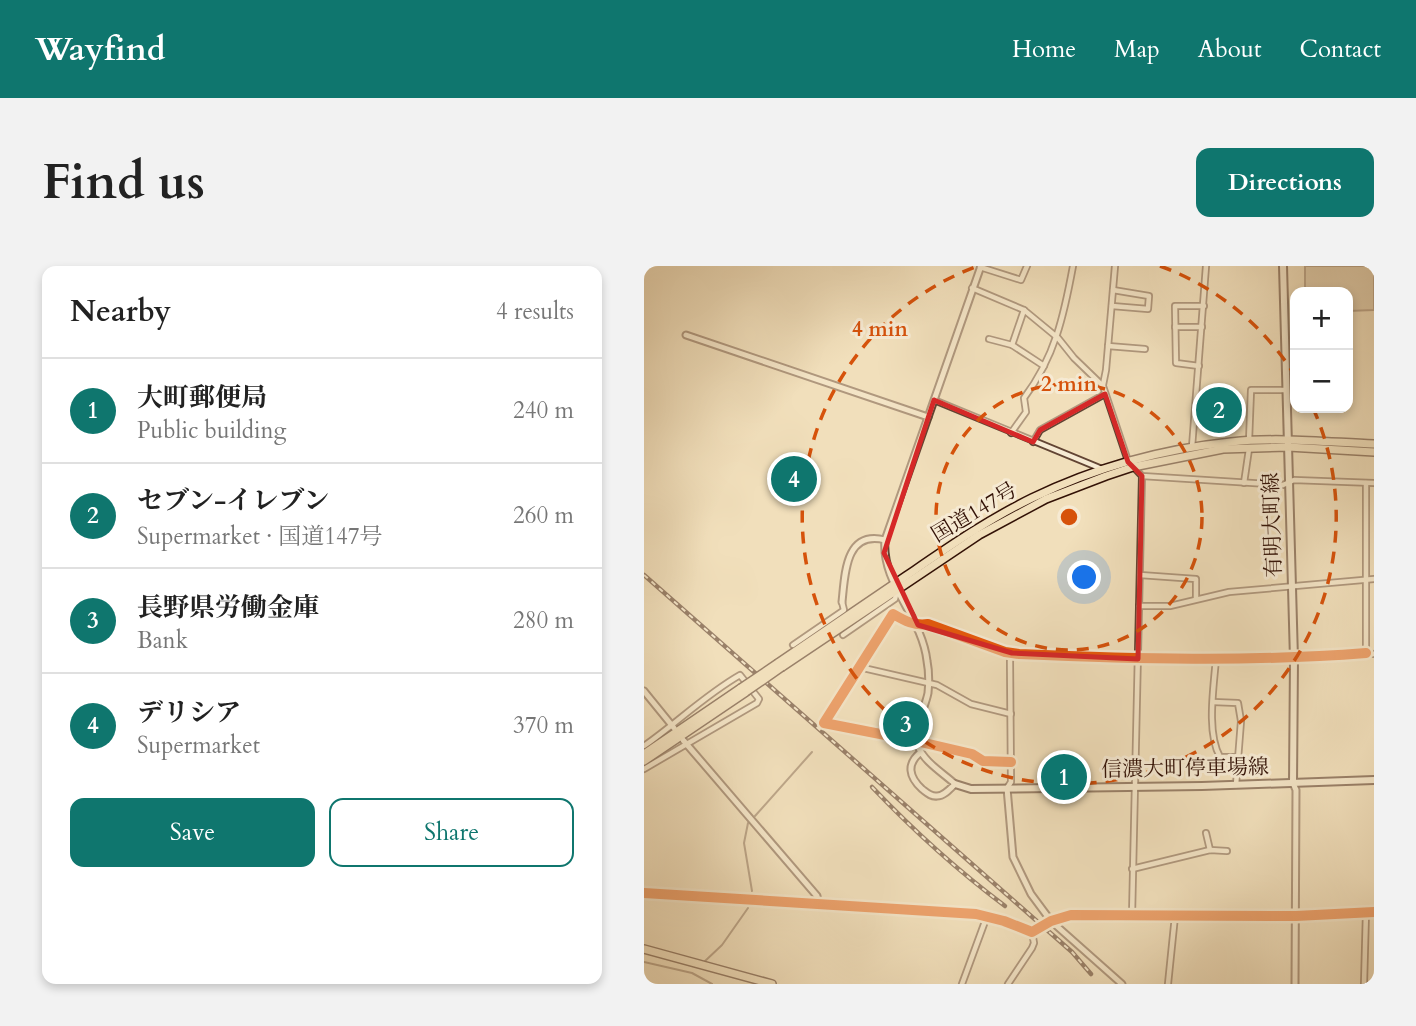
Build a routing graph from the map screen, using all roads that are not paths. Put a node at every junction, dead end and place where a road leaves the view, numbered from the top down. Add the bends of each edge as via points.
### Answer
1 (1027, 266) edge
2 (1073, 266) edge
3 (1115, 266) edge
4 (1206, 266) edge
5 (1283, 266) edge
6 (981, 267) edge
7 (972, 288) junction
8 (1113, 290) junction
9 (1111, 306) junction
10 (1204, 306) junction
11 (1024, 310) junction
12 (1175, 327) junction
13 (1202, 327) junction
14 (686, 335) dead end
15 (1058, 338) junction
16 (989, 339) dead end
17 (1012, 345) junction
18 (1108, 346) junction
19 (1145, 349) dead end
20 (1044, 366) junction
21 (1199, 366) junction
22 (1102, 386) junction
23 (1286, 390) junction
24 (1105, 394) junction
25 (934, 400) junction
26 (928, 417) junction
27 (1012, 433) junction
28 (1033, 442) junction
29 (1287, 443) junction
30 (1249, 444) junction
31 (1374, 444) edge
32 (1192, 447) junction
33 (1374, 452) edge
34 (1130, 464) junction
35 (1104, 473) junction
36 (1142, 477) junction
37 (1244, 482) junction
38 (1289, 482) junction
39 (1366, 483) junction
40 (1374, 483) edge
41 (885, 540) junction
42 (1140, 575) junction
43 (1374, 579) edge
44 (1367, 580) junction
45 (1291, 586) junction
46 (896, 587) junction
47 (1196, 599) junction
48 (842, 602) joint
49 (1139, 606) junction
50 (918, 625) junction
51 (844, 635) dead end
52 (793, 645) dead end
53 (1012, 653) junction
54 (1366, 653) junction
55 (1374, 656) edge
56 (1216, 658) junction
57 (1138, 659) junction
58 (1294, 659) junction
59 (859, 667) junction
60 (929, 683) junction
61 (743, 690) junction
62 (644, 691) edge
63 (1213, 702) junction
64 (1011, 714) junction
65 (673, 727) junction
66 (916, 741) junction
67 (684, 742) junction
68 (644, 746) edge
69 (921, 752) junction
70 (644, 754) edge
71 (1236, 757) junction
72 (644, 761) edge
73 (1011, 762) junction
74 (644, 769) edge
75 (1374, 780) edge
76 (1293, 783) junction
77 (955, 784) junction
78 (1236, 785) junction
79 (1136, 787) junction
80 (1007, 788) junction
81 (1206, 833) dead end
82 (1210, 850) junction
83 (1227, 851) dead end
84 (1132, 869) junction
85 (644, 893) edge
86 (819, 904) junction
87 (1366, 912) junction
88 (1374, 912) edge
89 (987, 916) junction
90 (1132, 916) junction
91 (1175, 916) junction
92 (1296, 916) junction
93 (1051, 921) junction
94 (1032, 932) junction
95 (644, 949) edge
96 (772, 984) edge
97 (962, 984) edge
98 (1008, 984) edge
99 (1122, 984) edge
100 (1168, 984) edge
101 (1295, 984) edge
102 (1364, 984) edge

1 - 6 street via 1021,280
2 - 15 street
3 - 8 street
4 - 10 street
5 - 23 main road, 有明大町線
6 - 7 street
7 - 11 street
7 - 25 street
8 - 9 street
8 - 9 street via 1149,296 1147,309
9 - 18 street
10 - 12 street via 1175,306
10 - 13 street
11 - 15 street
11 - 17 street
12 - 13 street
12 - 21 street via 1176,363
13 - 21 street
14 - 26 street
15 - 20 street
15 - 22 street
16 - 17 street
17 - 20 street
18 - 19 street
18 - 22 street
20 - 27 street via 1024,398 1026,412
21 - 32 street
22 - 24 street
23 - 29 main road, 有明大町線
23 - 30 street via 1251,390
24 - 28 street via 1040,430
24 - 34 street
25 - 26 street
25 - 27 street
26 - 41 street
27 - 28 street
28 - 35 street
29 - 30 main road, 国道147号
29 - 31 main road, 国道147号
29 - 33 main road, 国道147号
29 - 38 main road, 有明大町線
30 - 32 main road, 国道147号
30 - 34 main road, 国道147号
30 - 37 street
32 - 34 main road, 国道147号
34 - 35 main road, 国道147号
34 - 36 street
35 - 46 main road, 国道147号 via 1011,517
36 - 37 street
36 - 42 street
37 - 38 street
38 - 39 street
38 - 45 main road, 有明大町線
39 - 40 street
39 - 44 street
41 - 46 street via 885,561
41 - 48 street via 869,538 856,544
42 - 47 street via 1196,579
42 - 49 street
43 - 44 street
44 - 45 street
44 - 54 street
45 - 47 street
45 - 58 main road, 有明大町線
46 - 50 street
46 - 51 street via 895,599
46 - 61 main road, 国道147号, bridge
47 - 49 street via 1170,606
48 - 52 street via 844,610
49 - 57 street
50 - 53 street via 928,624
50 - 59 street via 893,614
50 - 60 street
53 - 57 street
53 - 64 street
54 - 55 street
54 - 58 street
56 - 57 street
56 - 58 street
56 - 63 street
57 - 79 street
58 - 76 main road, 有明大町線
59 - 60 street
59 - 66 street via 824,723
60 - 64 street via 977,706
60 - 66 street
61 - 70 main road, 国道147号
61 - 72 main road, 国道147号
62 - 65 street
63 - 71 street via 1216,750 1220,757
63 - 71 street via 1238,703 1241,721
64 - 73 street
65 - 67 street via 740,675 759,701
65 - 68 street
66 - 69 street
66 - 73 street via 972,754 983,761
67 - 74 street
67 - 86 street
69 - 77 street
69 - 77 street via 910,769 921,788 939,796
71 - 78 street
73 - 80 street
75 - 76 main road, 信濃大町停車場線
76 - 78 main road, 信濃大町停車場線
76 - 92 street
77 - 80 main road, 信濃大町停車場線 via 971,789
78 - 79 main road, 信濃大町停車場線
79 - 80 main road, 信濃大町停車場線
79 - 84 street
80 - 93 street via 1015,864
81 - 82 street
82 - 83 street
82 - 84 street
84 - 90 street
85 - 86 street
86 - 89 street
87 - 88 street
87 - 92 street
87 - 102 street
89 - 94 street
89 - 97 street
90 - 91 street
90 - 93 street via 1071,915
91 - 92 street
91 - 100 street
92 - 101 street
93 - 94 street
93 - 99 street
94 - 98 street via 1032,948
95 - 96 main road

